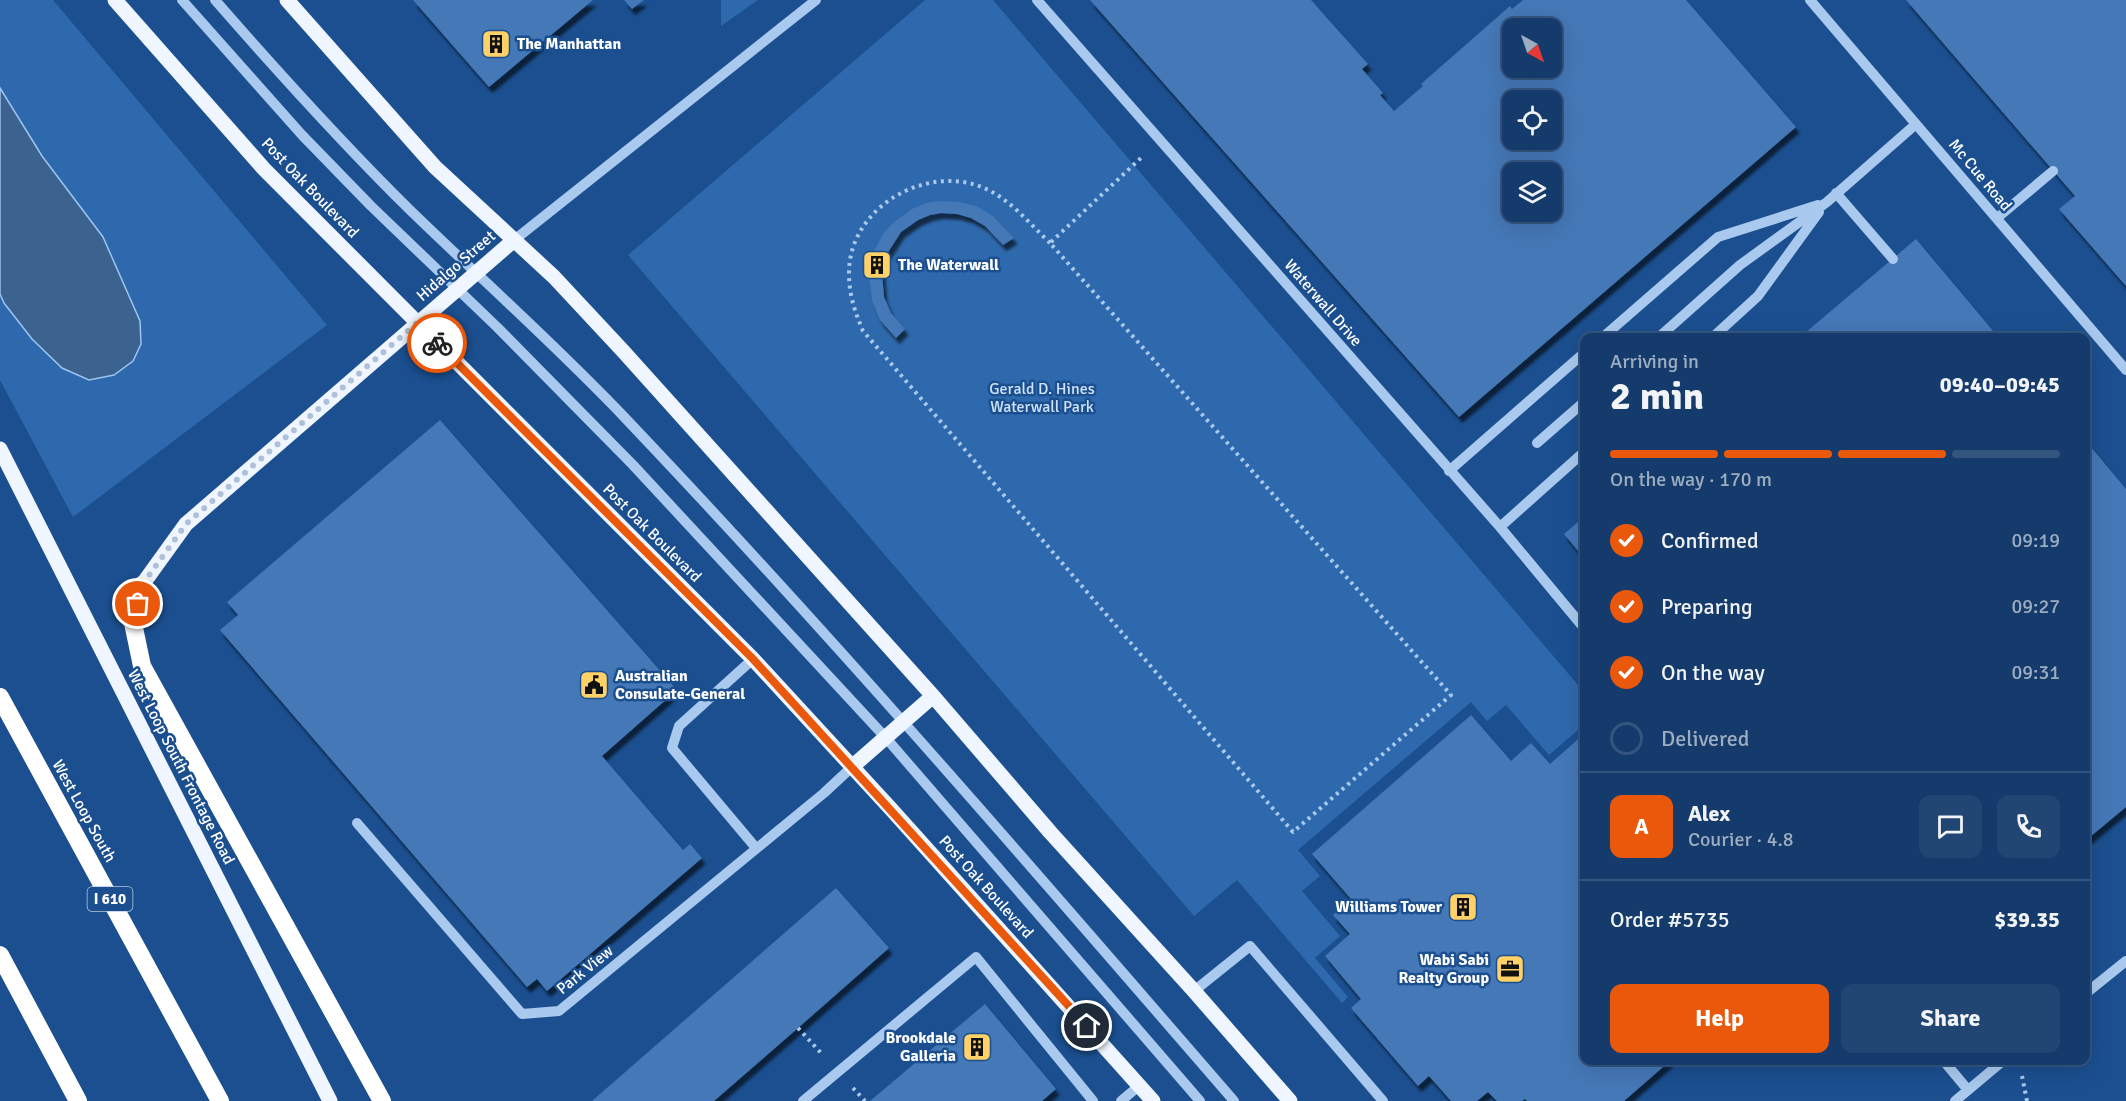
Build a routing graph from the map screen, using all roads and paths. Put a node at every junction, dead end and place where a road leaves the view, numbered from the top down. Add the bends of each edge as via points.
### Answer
1 (115, 0) edge
2 (182, 0) edge
3 (215, 0) edge
4 (287, 0) edge
5 (816, 0) edge
6 (1037, 0) edge
7 (1810, 0) edge
8 (1916, 124) junction
9 (1161, 141) junction
10 (2053, 171) dead end
11 (1836, 193) junction
12 (1827, 202) junction
13 (1997, 218) junction
14 (513, 241) junction
15 (1050, 243) junction
16 (1893, 259) dead end
17 (477, 272) junction
18 (457, 289) junction
19 (417, 323) junction
20 (1608, 333) edge
21 (1664, 333) edge
22 (1717, 333) edge
23 (1580, 356) edge
24 (2126, 370) edge
25 (1580, 405) edge
26 (1537, 443) dead end
27 (0, 449) edge
28 (1580, 456) edge
29 (1449, 471) junction
30 (1500, 527) junction
31 (142, 585) joint
32 (1580, 623) edge
33 (753, 659) junction
34 (933, 696) junction
35 (0, 697) edge
36 (905, 721) junction
37 (886, 738) junction
38 (853, 766) junction
39 (357, 823) dead end
40 (756, 848) junction
41 (0, 955) edge
42 (2126, 961) edge
43 (2090, 990) edge
44 (1194, 991) junction
45 (1947, 1065) edge
46 (1998, 1065) edge
47 (2021, 1071) dead end
48 (1140, 1085) junction
49 (1968, 1090) junction
50 (78, 1101) edge
51 (220, 1101) edge
52 (330, 1101) edge
53 (382, 1101) edge
54 (803, 1101) edge
55 (1093, 1101) edge
56 (1121, 1101) edge
57 (1153, 1101) edge
58 (1200, 1101) edge
59 (1234, 1101) edge
60 (1290, 1101) edge
61 (1383, 1101) edge
62 (1955, 1101) edge
63 (2027, 1101) edge

1 - 19 main road, Post Oak Boulevard via 264,169
2 - 18 street via 302,135
3 - 17 street via 332,130
4 - 14 main road via 435,167
5 - 14 street, Hidalgo Street
6 - 9 street, Waterwall Drive
7 - 8 street, Mc Cue Road
8 - 11 street
8 - 13 street, Mc Cue Road
9 - 15 path
9 - 29 street, Waterwall Drive
10 - 13 street
11 - 12 street
11 - 16 street
12 - 20 street via 1718,237
12 - 21 street via 1740,265
12 - 22 street via 1758,296
13 - 24 street, Mc Cue Road
14 - 17 main road, Hidalgo Street
14 - 34 main road via 554,277 623,351
15 - 15 path via 1451,695 1293,832 863,331 852,305 848,272 854,246 866,223 902,191 921,184 962,181 983,188 1006,200
17 - 18 main road, Hidalgo Street
17 - 36 street via 624,417
18 - 19 main road, Hidalgo Street
18 - 37 street via 633,465
19 - 31 main road, Hidalgo Street via 186,524
19 - 33 main road, Post Oak Boulevard
23 - 29 street
25 - 26 street
27 - 52 main road, West Loop South Frontage Road
28 - 30 street
29 - 30 street, Waterwall Drive
30 - 32 street, Waterwall Drive
31 - 53 highway via 133,623 142,666
33 - 38 main road, Post Oak Boulevard
33 - 40 street via 679,726 672,748
34 - 36 main road
34 - 44 main road
35 - 51 highway, West Loop South / I 610
36 - 37 main road
36 - 59 street
37 - 38 main road
37 - 58 street
38 - 40 street, Park View
38 - 48 main road, Post Oak Boulevard
39 - 40 street, Park View via 522,1014 559,1011
41 - 50 highway
42 - 43 street
44 - 60 main road
44 - 61 street via 1250,946
45 - 49 street
46 - 49 street
47 - 63 path
48 - 56 street
48 - 57 main road, Post Oak Boulevard
49 - 62 street
54 - 55 street via 976,957

